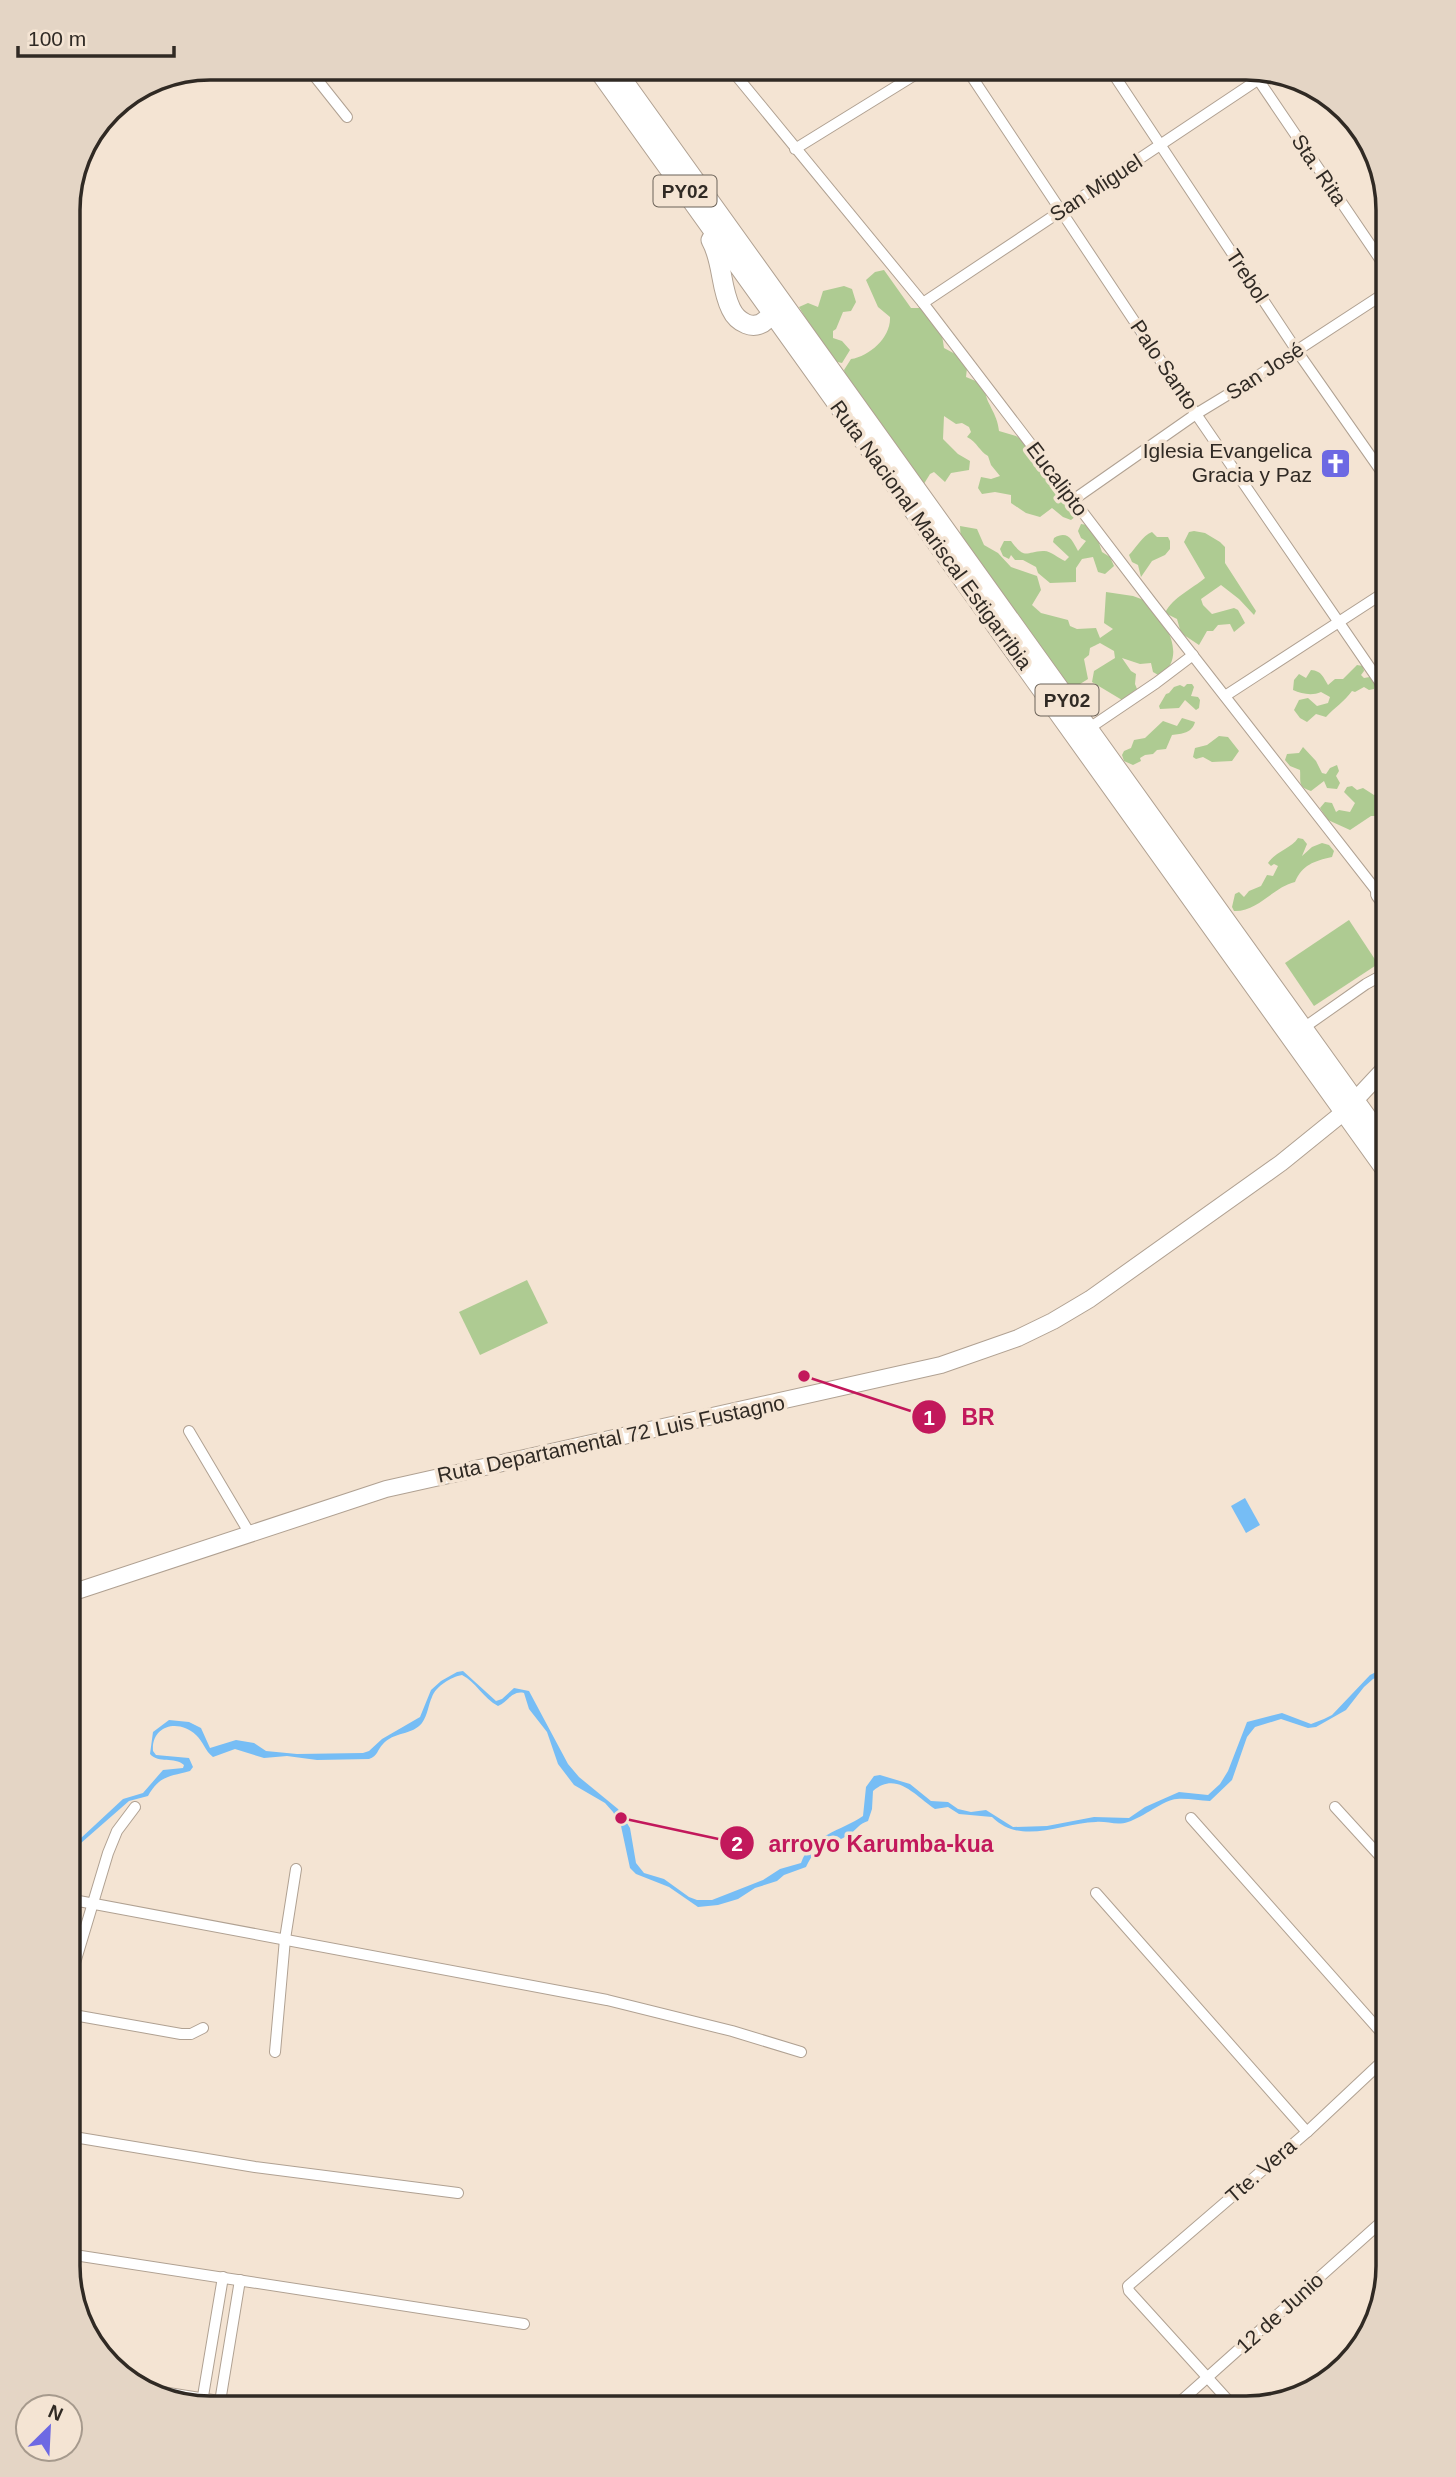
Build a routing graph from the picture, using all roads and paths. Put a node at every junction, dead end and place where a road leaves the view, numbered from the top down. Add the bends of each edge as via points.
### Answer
1 (318, 80) edge
2 (606, 80) edge
3 (622, 80) edge
4 (740, 81) edge
5 (906, 81) edge
6 (974, 81) edge
7 (1118, 81) edge
8 (1255, 81) edge
9 (1267, 83) edge
10 (347, 117) dead end
11 (1161, 145) junction
12 (795, 149) junction
13 (662, 160) junction
14 (1060, 211) junction
15 (1376, 252) edge
16 (1376, 299) edge
17 (923, 303) junction
18 (776, 306) junction
19 (1297, 351) junction
20 (1196, 414) junction
21 (1376, 464) edge
22 (1073, 500) junction
23 (1376, 598) edge
24 (1338, 622) junction
25 (1193, 655) junction
26 (1376, 677) edge
27 (1226, 695) junction
28 (1088, 729) junction
29 (1376, 885) edge
30 (1376, 979) edge
31 (1302, 1029) junction
32 (1376, 1078) edge
33 (1350, 1107) junction
34 (1376, 1134) edge
35 (1376, 1152) edge
36 (189, 1431) dead end
37 (250, 1534) junction
38 (80, 1588) edge
39 (135, 1807) dead end
40 (1335, 1807) dead end
41 (1191, 1818) dead end
42 (1376, 1852) edge
43 (296, 1869) dead end
44 (1097, 1893) dead end
45 (80, 1900) edge
46 (93, 1902) junction
47 (285, 1939) junction
48 (80, 1945) edge
49 (80, 2016) edge
50 (1376, 2026) edge
51 (203, 2028) dead end
52 (275, 2052) dead end
53 (801, 2052) dead end
54 (1376, 2067) edge
55 (1307, 2132) junction
56 (80, 2138) edge
57 (458, 2193) dead end
58 (1376, 2227) edge
59 (80, 2256) edge
60 (223, 2277) junction
61 (240, 2280) junction
62 (524, 2324) dead end
63 (1208, 2377) junction
64 (203, 2396) edge
65 (221, 2396) edge
66 (1187, 2396) edge
67 (1225, 2396) edge

1 - 10 street
2 - 13 highway, Ruta Nacional Mariscal Estigarribia / PY02
3 - 18 highway, Ruta Nacional Mariscal Estigarribia / PY02
4 - 12 street, Eucalipto
5 - 12 street
6 - 14 street, Palo Santo
7 - 11 street, Trebol
8 - 11 street, San Miguel
9 - 15 street, Sta. Rita
11 - 14 street, San Miguel
11 - 19 street, Trebol
12 - 17 street, Eucalipto
13 - 18 highway, Ruta Nacional Mariscal Estigarribia / PY02
13 - 18 highway via 717,251 730,308 737,317 745,324 761,324
14 - 17 street, San Miguel
14 - 20 street, Palo Santo
16 - 19 street, San José
17 - 22 street, Eucalipto
18 - 28 highway, Ruta Nacional Mariscal Estigarribia / PY02
18 - 33 highway, Ruta Nacional Mariscal Estigarribia / PY02
19 - 20 street, San José
19 - 21 street, Trebol
20 - 22 street, San José
20 - 24 street, Palo Santo
22 - 25 street, Eucalipto
23 - 24 street
24 - 26 street, Palo Santo
24 - 27 street
25 - 27 street, Eucalipto
25 - 28 street
27 - 29 street, Eucalipto
28 - 31 highway, Ruta Nacional Mariscal Estigarribia / PY02
30 - 31 street
31 - 33 highway, Ruta Nacional Mariscal Estigarribia / PY02
32 - 33 main road, Ruta Departamental 72 Luis Fustagno
33 - 34 highway, Ruta Nacional Mariscal Estigarribia / PY02
33 - 35 highway, Ruta Nacional Mariscal Estigarribia / PY02
33 - 37 main road, Ruta Departamental 72 Luis Fustagno via 1147,1260 1053,1321 1018,1338 929,1368 386,1489
36 - 37 street
37 - 38 main road, Ruta Departamental 72 Luis Fustagno
39 - 46 street via 117,1831
40 - 42 street
41 - 50 street
43 - 47 street
44 - 55 street
45 - 46 street
46 - 47 street
46 - 48 street
47 - 52 street
47 - 53 street via 607,2000
49 - 51 street via 181,2034
54 - 55 street, Tte. Vera
55 - 63 street, Tte. Vera via 1131,2283 1129,2291
56 - 57 street
58 - 63 street, 12 de Junio
59 - 60 street
60 - 61 street
60 - 64 street
61 - 62 street
61 - 65 street
63 - 66 street, 12 de Junio
63 - 67 street

